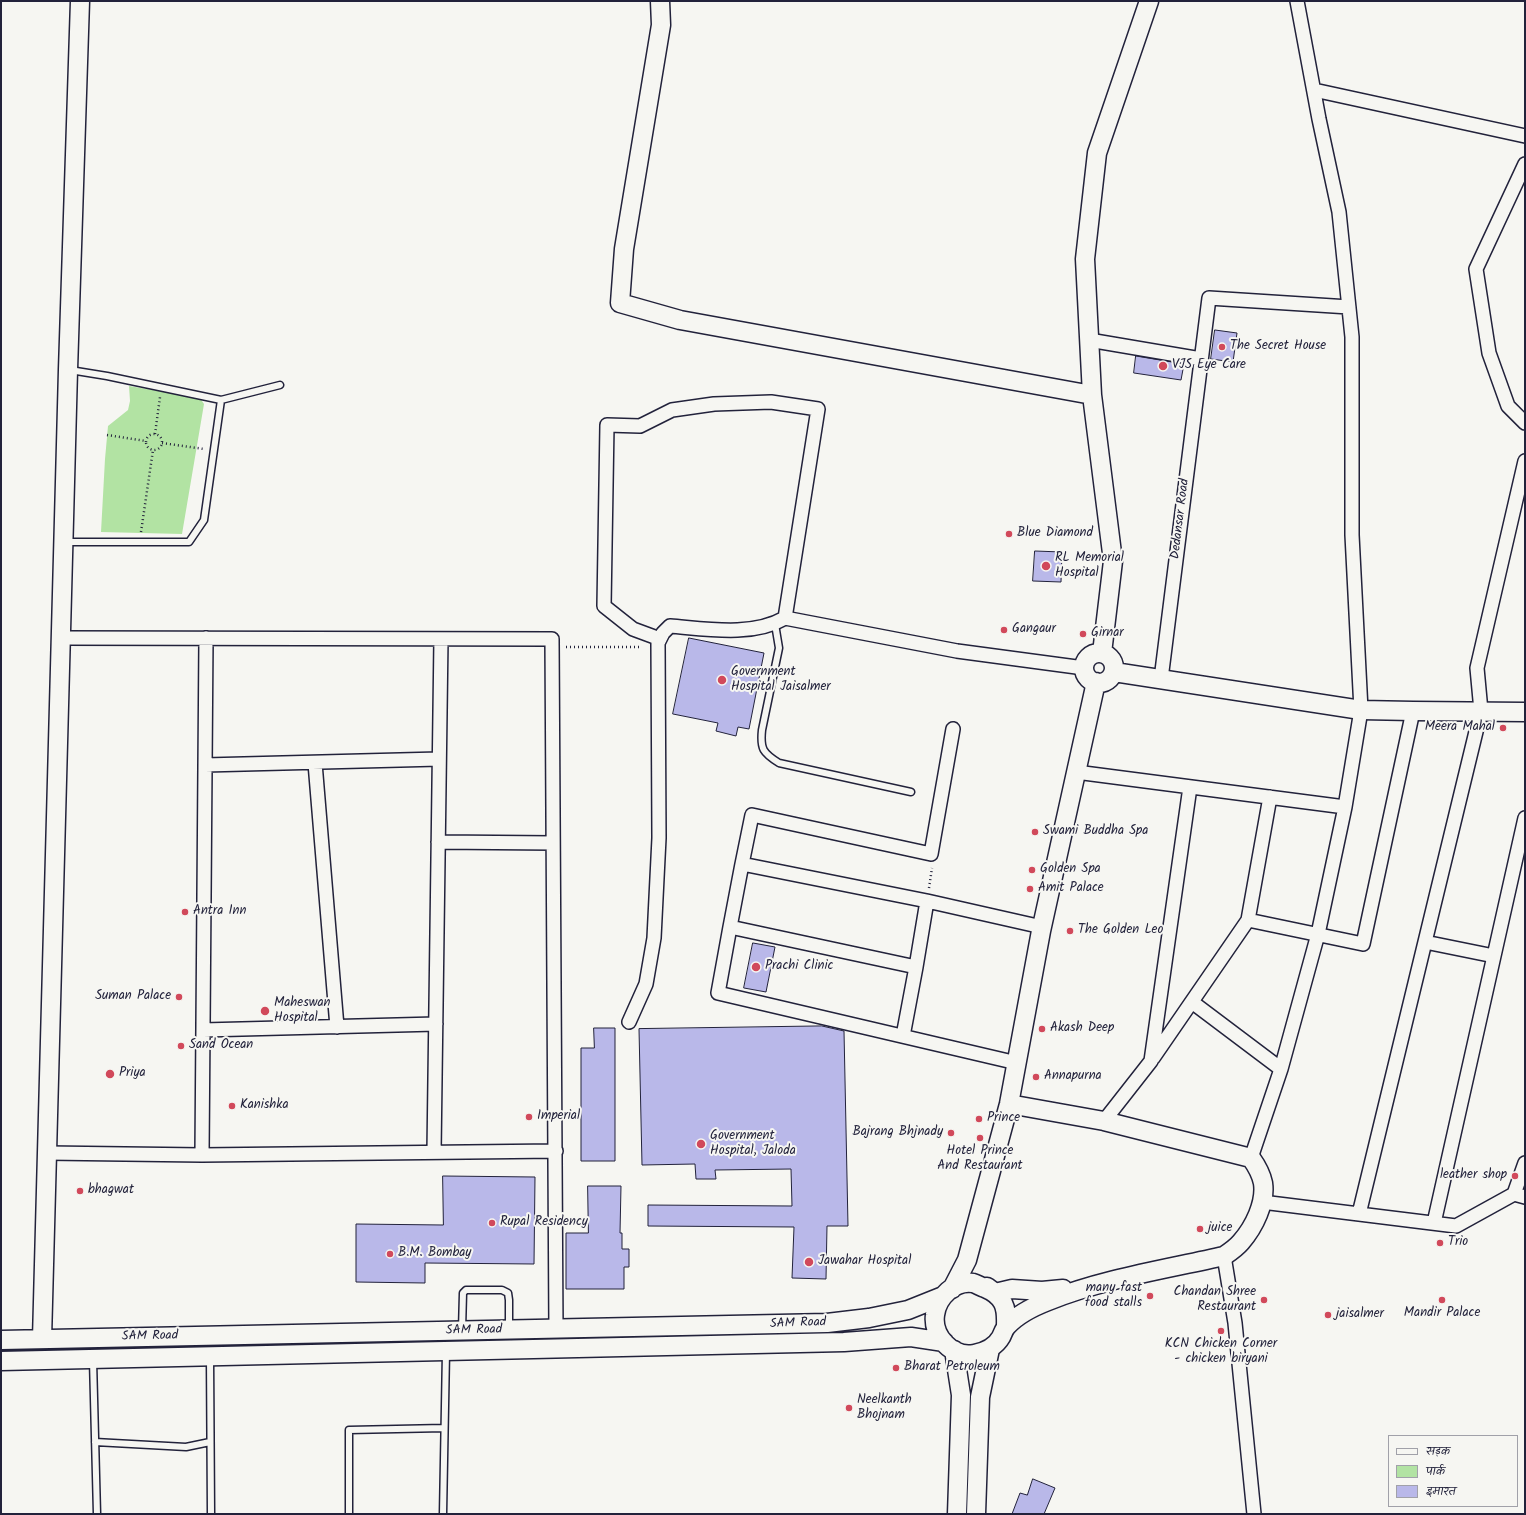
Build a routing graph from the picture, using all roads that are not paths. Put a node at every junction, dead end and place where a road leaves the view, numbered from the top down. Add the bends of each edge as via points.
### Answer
1 (80, 1) edge
2 (660, 1) edge
3 (1149, 1) edge
4 (1297, 1) edge
5 (1314, 90) junction
6 (1525, 136) edge
7 (1525, 164) edge
8 (1349, 307) junction
9 (1089, 340) junction
10 (1201, 359) junction
11 (68, 370) junction
12 (280, 385) dead end
13 (1092, 394) junction
14 (222, 400) junction
15 (1525, 423) edge
16 (1525, 461) edge
17 (64, 542) junction
18 (780, 621) junction
19 (61, 638) junction
20 (206, 638) junction
21 (441, 639) junction
22 (659, 643) junction
23 (1102, 653) junction
24 (1084, 668) junction
25 (1114, 672) junction
26 (1161, 679) junction
27 (1096, 682) junction
28 (1361, 710) junction
29 (1413, 711) junction
30 (1481, 711) junction
31 (1525, 712) edge
32 (953, 729) dead end
33 (439, 759) junction
34 (315, 763) junction
35 (205, 765) junction
36 (1076, 772) junction
37 (1190, 787) junction
38 (912, 792) dead end
39 (1270, 797) junction
40 (1345, 807) junction
41 (1525, 818) edge
42 (438, 842) junction
43 (553, 843) junction
44 (742, 864) junction
45 (927, 901) junction
46 (1248, 920) junction
47 (730, 927) junction
48 (1042, 927) junction
49 (1318, 934) junction
50 (1425, 942) junction
51 (1494, 956) junction
52 (916, 967) junction
53 (1192, 1002) junction
54 (629, 1022) dead end
55 (436, 1024) junction
56 (337, 1027) junction
57 (203, 1030) junction
58 (903, 1036) junction
59 (1151, 1061) junction
60 (1017, 1063) junction
61 (1281, 1068) junction
62 (1009, 1104) junction
63 (1104, 1121) junction
64 (556, 1151) junction
65 (434, 1152) junction
66 (47, 1154) junction
67 (202, 1154) junction
68 (1251, 1158) junction
69 (1525, 1163) edge
70 (1519, 1195) edge
71 (1262, 1202) junction
72 (1359, 1214) junction
73 (1434, 1223) junction
74 (1224, 1256) junction
75 (967, 1260) junction
76 (1087, 1287) junction
77 (947, 1292) junction
78 (995, 1293) junction
79 (1006, 1326) junction
80 (556, 1329) junction
81 (508, 1330) junction
82 (462, 1331) junction
83 (42, 1339) junction
84 (1, 1340) edge
85 (949, 1346) junction
86 (990, 1349) junction
87 (446, 1351) junction
88 (210, 1356) junction
89 (93, 1359) junction
90 (1, 1361) edge
91 (444, 1428) junction
92 (95, 1442) junction
93 (210, 1442) junction
94 (97, 1514) edge
95 (210, 1514) edge
96 (349, 1514) edge
97 (443, 1514) edge
98 (957, 1514) edge
99 (976, 1514) edge
100 (1254, 1514) edge

1 - 11 main road
2 - 13 main road via 661,25 624,249 620,303 680,320
3 - 9 main road via 1097,153 1086,259
4 - 5 street
5 - 6 street
5 - 8 street via 1339,212
7 - 15 street via 1476,269 1489,353 1508,406
8 - 10 street, Dedansar Road via 1209,298
8 - 28 street via 1352,336 1352,536
9 - 10 street
9 - 13 main road
10 - 26 street, Dedansar Road
11 - 14 lane
11 - 17 main road
12 - 14 lane
13 - 23 main road via 1113,561
14 - 17 lane via 204,520 189,542
16 - 30 street via 1477,668
17 - 19 main road
18 - 22 street via 734,631 670,626 663,632
18 - 22 street via 818,409 771,402 714,404 672,410 640,426 607,425 604,606 633,629
18 - 24 street via 957,651
18 - 38 lane via 779,648 762,730 763,750 779,763
19 - 20 street
19 - 66 main road
20 - 21 street
20 - 35 street
21 - 33 street
21 - 43 street via 552,639
22 - 54 street via 659,838 654,938 646,984
23 - 24 main road via 1090,656
23 - 25 main road via 1113,662
24 - 27 main road via 1090,679
25 - 26 main road
25 - 27 main road via 1107,681
26 - 28 main road
27 - 36 main road
28 - 29 main road
28 - 40 street
29 - 30 main road
29 - 49 street via 1364,944
30 - 31 main road
30 - 50 street
32 - 44 street via 931,854 752,815
33 - 34 street
33 - 42 street
34 - 35 street
34 - 56 street
35 - 57 street
36 - 37 street
36 - 48 main road
37 - 39 street
37 - 59 street
39 - 40 street
39 - 46 street
40 - 49 street
41 - 51 street
42 - 43 street
42 - 55 street
43 - 64 street
44 - 45 street
44 - 47 street
45 - 48 street
45 - 52 street
46 - 49 street
46 - 53 street
47 - 52 street
47 - 58 street via 718,993
48 - 60 main road
49 - 61 street
50 - 51 street
50 - 72 street
51 - 73 street
52 - 58 street
53 - 59 street
53 - 61 street
55 - 56 street
55 - 65 street
56 - 57 street
57 - 67 street
58 - 60 street
59 - 63 street
60 - 62 main road
61 - 68 street
62 - 63 main road
62 - 75 main road
63 - 68 main road
64 - 65 street
64 - 80 street
65 - 67 street
66 - 67 street
66 - 83 main road
68 - 71 main road via 1263,1183
69 - 70 street
70 - 73 street via 1456,1226
71 - 72 street
71 - 74 main road via 1253,1226 1240,1243
72 - 73 street
74 - 76 main road
74 - 100 street via 1235,1324
75 - 77 main road
75 - 78 main road via 975,1278
76 - 78 main road via 1042,1291 1012,1289
76 - 79 main road via 1046,1301
77 - 78 main road via 962,1284 974,1283
77 - 80 main road, SAM Road via 908,1310 827,1324
77 - 85 main road via 938,1305 935,1324 938,1334
78 - 79 main road via 1003,1302
79 - 86 main road via 1001,1338
80 - 81 main road, SAM Road
81 - 82 main road, SAM Road
81 - 82 lane via 508,1293 502,1290 466,1290 463,1293
82 - 83 main road, SAM Road
83 - 84 main road, SAM Road
85 - 86 main road via 963,1354 974,1354
85 - 87 main road via 911,1337 844,1342
85 - 98 main road via 961,1395
86 - 99 main road via 980,1397
87 - 88 main road
87 - 91 lane
88 - 89 main road
88 - 93 lane
89 - 90 main road
89 - 92 lane
91 - 96 lane via 349,1430
91 - 97 lane
92 - 93 lane via 186,1447
92 - 94 lane
93 - 95 lane

